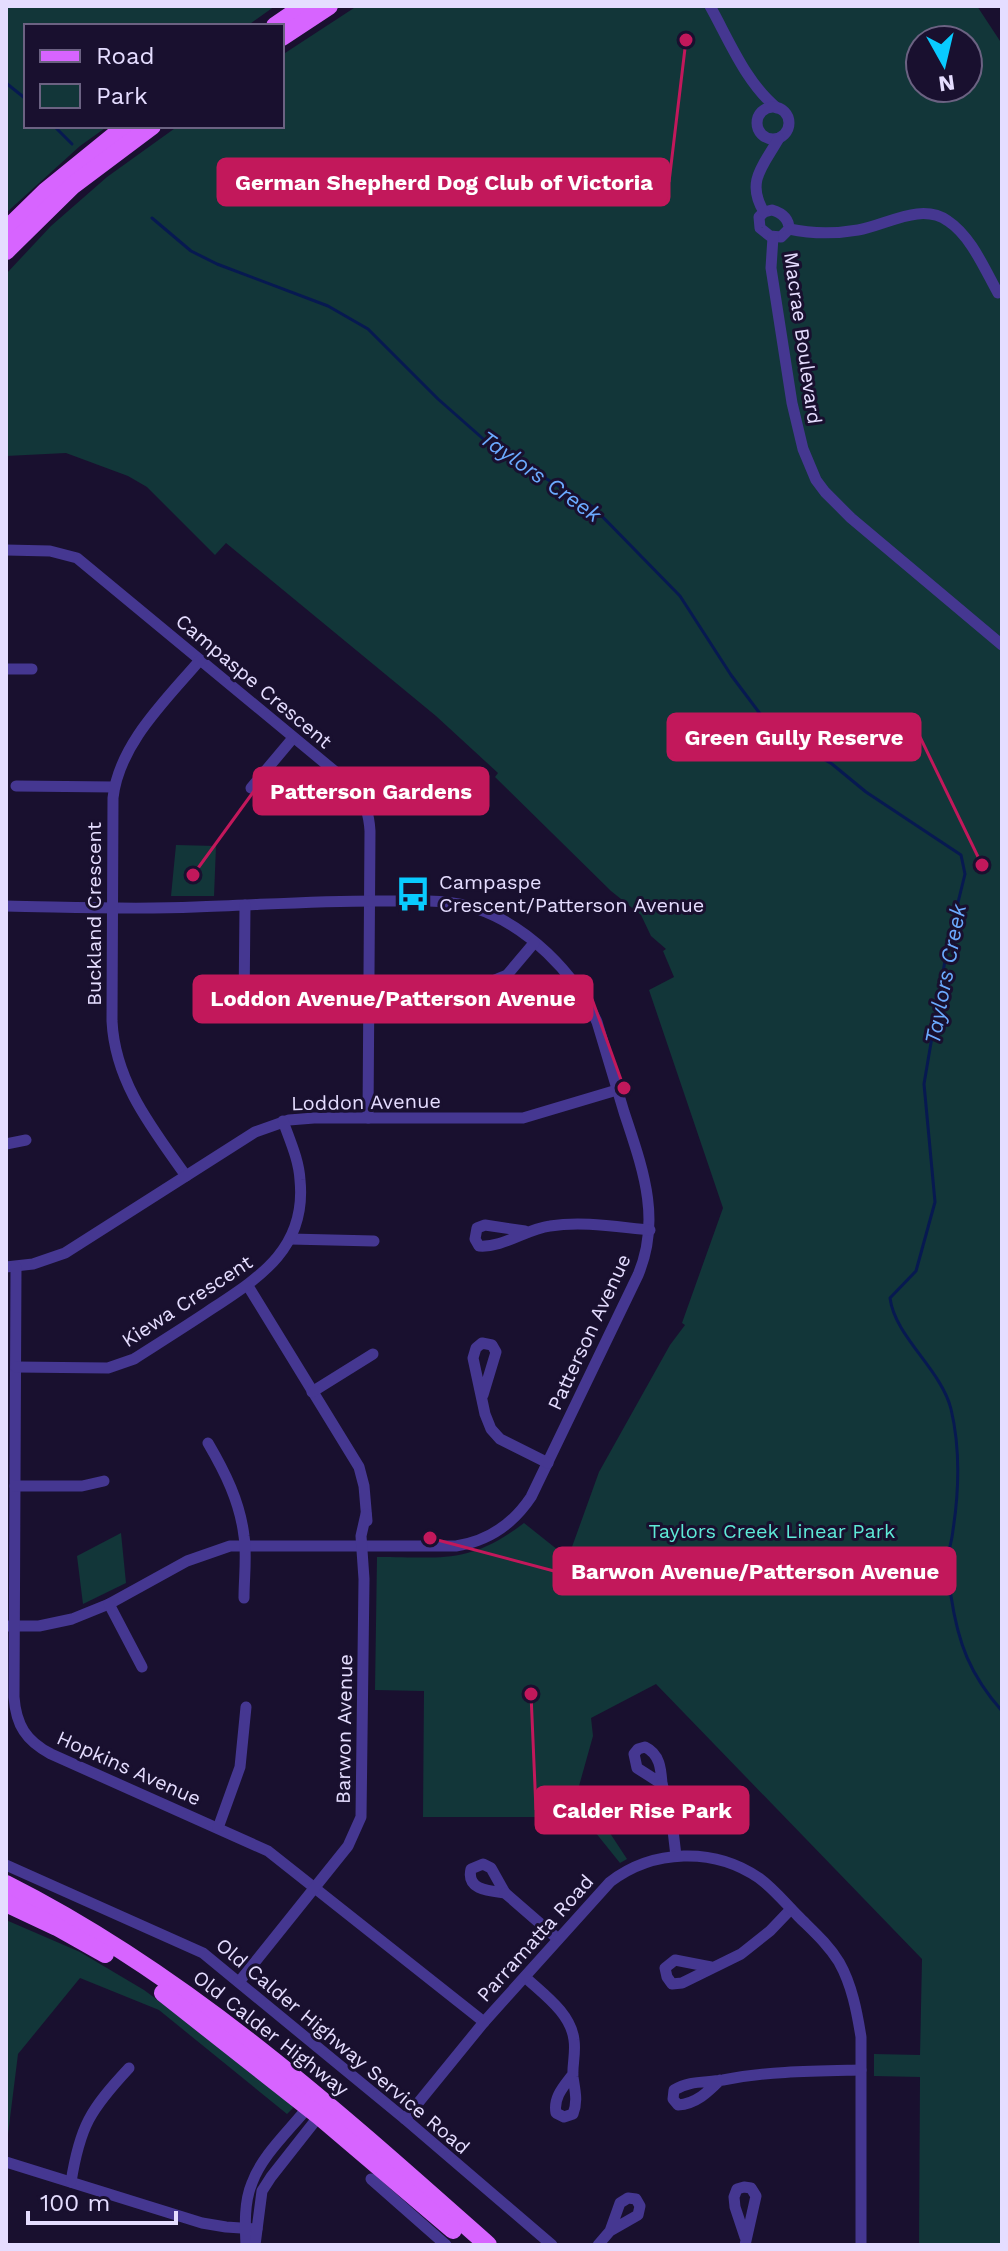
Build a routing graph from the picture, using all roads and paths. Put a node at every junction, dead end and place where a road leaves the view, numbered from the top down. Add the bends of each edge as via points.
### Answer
1 (304, 6) edge
2 (329, 6) edge
3 (710, 6) edge
4 (278, 24) edge
5 (284, 36) edge
6 (748, 74) junction
7 (777, 108) junction
8 (759, 115) junction
9 (124, 128) edge
10 (149, 128) edge
11 (763, 135) junction
12 (779, 138) junction
13 (766, 158) junction
14 (764, 212) junction
15 (789, 229) junction
16 (6, 230) edge
17 (773, 237) junction
18 (6, 251) edge
19 (998, 293) dead end
20 (6, 550) edge
21 (1002, 645) edge
22 (200, 660) junction
23 (6, 669) edge
24 (32, 669) dead end
25 (293, 738) junction
26 (16, 786) dead end
27 (114, 787) junction
28 (251, 788) dead end
29 (370, 901) junction
30 (245, 905) junction
31 (6, 906) edge
32 (113, 907) junction
33 (534, 943) junction
34 (507, 975) dead end
35 (244, 1009) dead end
36 (617, 1090) junction
37 (368, 1118) junction
38 (283, 1121) junction
39 (26, 1140) dead end
40 (6, 1144) edge
41 (186, 1176) junction
42 (650, 1230) junction
43 (525, 1231) dead end
44 (290, 1239) junction
45 (374, 1241) dead end
46 (11, 1267) edge
47 (248, 1286) junction
48 (373, 1354) dead end
49 (16, 1367) junction
50 (312, 1392) junction
51 (483, 1395) dead end
52 (208, 1443) dead end
53 (548, 1463) junction
54 (104, 1481) dead end
55 (15, 1486) junction
56 (245, 1545) junction
57 (365, 1546) junction
58 (244, 1598) dead end
59 (109, 1604) junction
60 (10, 1626) edge
61 (142, 1667) dead end
62 (246, 1707) dead end
63 (662, 1784) dead end
64 (218, 1828) junction
65 (676, 1856) junction
66 (6, 1865) edge
67 (6, 1884) edge
68 (315, 1888) junction
69 (505, 1893) dead end
70 (6, 1906) edge
71 (791, 1909) junction
72 (558, 1939) junction
73 (711, 1967) dead end
74 (525, 1977) junction
75 (239, 1982) junction
76 (484, 2022) junction
77 (129, 2068) dead end
78 (861, 2070) junction
79 (573, 2074) dead end
80 (720, 2080) dead end
81 (317, 2108) junction
82 (405, 2119) junction
83 (6, 2162) edge
84 (371, 2179) dead end
85 (71, 2182) junction
86 (251, 2228) junction
87 (610, 2231) dead end
88 (246, 2245) edge
89 (255, 2245) edge
90 (446, 2245) edge
91 (470, 2245) edge
92 (488, 2245) edge
93 (552, 2245) edge
94 (598, 2245) edge
95 (861, 2245) edge

1 - 4 main road
2 - 5 main road
3 - 6 street
6 - 7 street
6 - 8 street
7 - 8 street
7 - 12 street via 789,122
8 - 11 street via 757,126
9 - 16 main road
10 - 18 main road via 72,186
11 - 12 street
11 - 13 street
12 - 13 street
13 - 14 street via 755,185
14 - 15 street via 781,214
14 - 17 street via 760,228
15 - 17 street via 784,236
15 - 19 street via 832,233 916,213 938,215 963,235
17 - 21 street, Macrae Boulevard via 771,268 792,403 816,480 851,518
20 - 22 street, Campaspe Crescent via 77,558
22 - 25 street, Campaspe Crescent
22 - 27 street, Buckland Crescent via 131,747
23 - 24 street
25 - 28 street
25 - 29 street, Campaspe Crescent via 355,788 364,802 370,831
26 - 27 street
27 - 32 street, Buckland Crescent
29 - 30 street, Patterson Avenue
29 - 33 street, Patterson Avenue via 471,907
29 - 37 street, Campaspe Crescent
30 - 32 street, Patterson Avenue
30 - 35 street
31 - 32 street, Patterson Avenue
32 - 41 street, Buckland Crescent via 112,1021 120,1069 143,1114
33 - 34 street
33 - 36 street, Patterson Avenue via 587,1000
36 - 37 street, Loddon Avenue via 523,1118
36 - 42 street, Patterson Avenue via 647,1185
37 - 38 street, Loddon Avenue
38 - 41 street, Loddon Avenue via 255,1132
38 - 44 street, Kiewa Crescent via 300,1180
39 - 40 street
41 - 46 street, Loddon Avenue via 65,1253
42 - 43 street via 583,1224
42 - 53 street, Patterson Avenue via 638,1275
44 - 45 street
44 - 47 street, Kiewa Crescent via 269,1269
46 - 49 street, Hopkins Avenue
47 - 49 street, Kiewa Crescent via 117,1367
47 - 50 street, Barwon Avenue
48 - 50 street
49 - 55 street, Hopkins Avenue
50 - 57 street, Barwon Avenue via 359,1467
51 - 53 street via 494,1434
52 - 56 street via 233,1492
53 - 57 street, Patterson Avenue via 523,1509 488,1536 456,1546
54 - 55 street
55 - 60 street, Hopkins Avenue
56 - 57 street, Patterson Avenue
56 - 58 street
56 - 59 street, Patterson Avenue via 204,1553
57 - 68 street, Barwon Avenue via 361,1817 348,1846
59 - 60 street, Patterson Avenue via 72,1619
59 - 61 street
60 - 64 street, Hopkins Avenue via 15,1710 30,1741
62 - 64 street via 238,1778
63 - 65 street
64 - 68 street, Hopkins Avenue via 268,1851
65 - 71 street, Parramatta Road via 714,1858 737,1866 765,1883
65 - 72 street, Parramatta Road via 619,1876
66 - 75 street, Old Calder Highway Service Road via 194,1947
67 - 81 main road, Old Calder Highway via 141,1963 238,2033
68 - 75 street, Barwon Avenue
68 - 76 street, Hopkins Avenue
69 - 72 street
70 - 81 main road, Old Calder Highway via 57,1927 143,1979
71 - 73 street via 753,1946
71 - 78 street, Parramatta Road via 840,1963 856,2006
72 - 74 street, Parramatta Road
74 - 76 street, Parramatta Road
74 - 79 street via 571,2026
75 - 82 street, Old Calder Highway Service Road
76 - 82 street, Parramatta Road
77 - 85 street via 85,2122
78 - 80 street via 759,2073
78 - 95 street, Parramatta Road
81 - 86 street via 266,2184
81 - 91 main road, Old Calder Highway
81 - 92 main road, Old Calder Highway
82 - 93 street, Old Calder Highway Service Road
83 - 85 street
84 - 90 street
85 - 86 street via 202,2223
86 - 88 street
86 - 89 street
87 - 94 street

